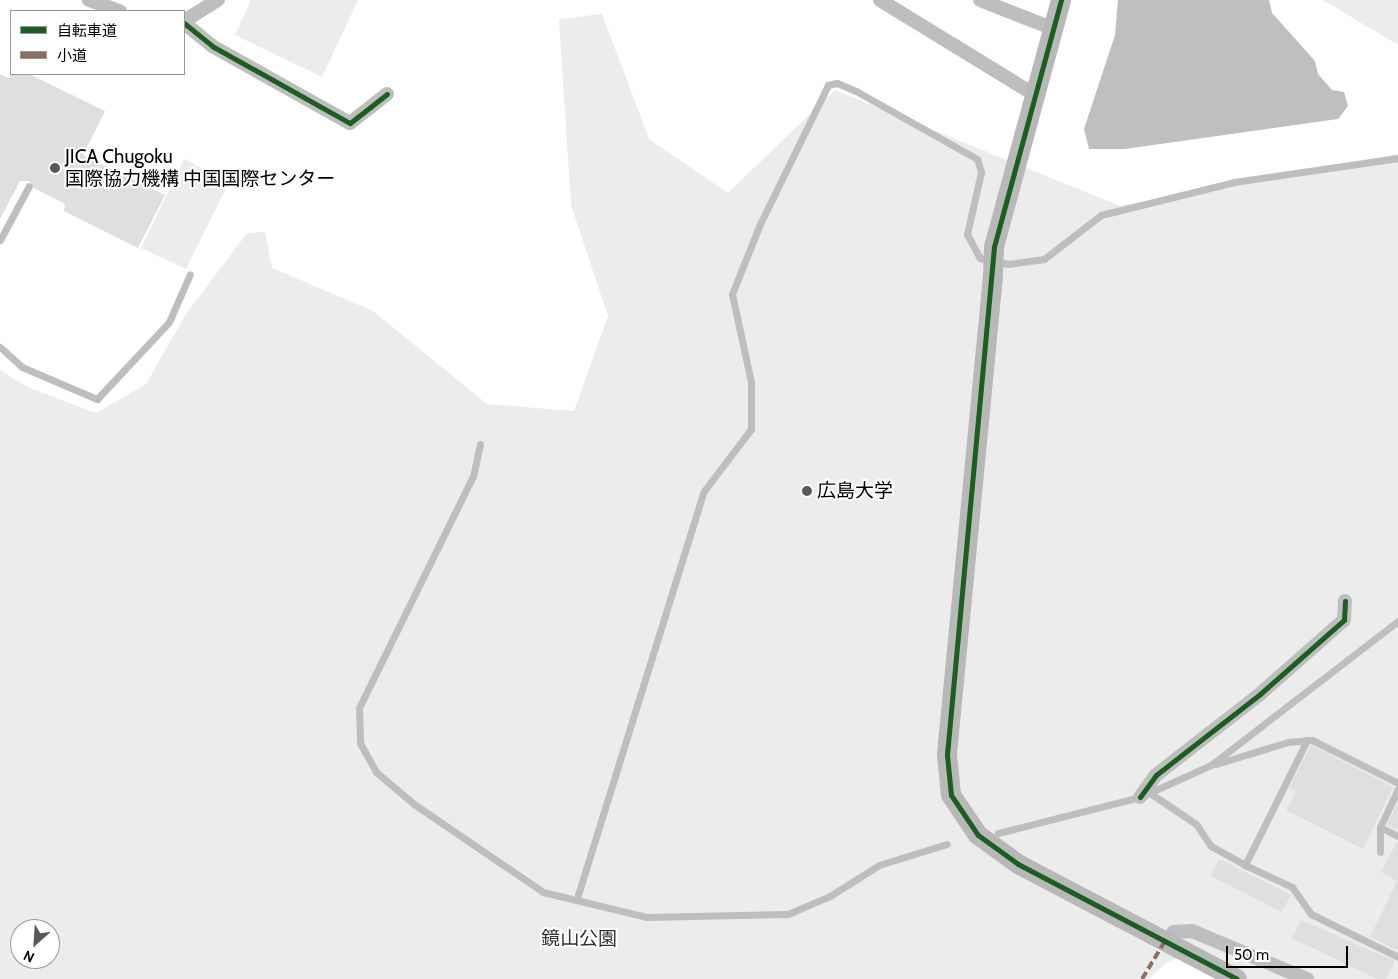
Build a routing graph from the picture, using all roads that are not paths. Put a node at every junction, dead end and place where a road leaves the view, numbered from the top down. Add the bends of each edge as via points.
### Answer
1 (89, 0) edge
2 (218, 0) edge
3 (880, 0) edge
4 (980, 0) edge
5 (1062, 0) edge
6 (117, 10) edge
7 (185, 21) edge
8 (185, 23) edge
9 (1054, 29) junction
10 (387, 94) dead end
11 (1035, 95) junction
12 (1398, 158) edge
13 (29, 186) dead end
14 (0, 240) edge
15 (190, 274) dead end
16 (0, 347) edge
17 (480, 444) dead end
18 (1345, 601) dead end
19 (1398, 621) edge
20 (1307, 740) junction
21 (1211, 765) junction
22 (1398, 782) edge
23 (1398, 789) edge
24 (1145, 795) junction
25 (1380, 827) junction
26 (998, 833) dead end
27 (1398, 836) edge
28 (947, 844) dead end
29 (1380, 852) dead end
30 (1245, 865) junction
31 (577, 898) junction
32 (1165, 941) junction
33 (1398, 957) edge
34 (1237, 979) edge
35 (1308, 979) edge

1 - 6 street
2 - 7 street
3 - 11 street
4 - 9 street
5 - 9 street
8 - 10 street via 212,46 350,123
9 - 11 street
11 - 32 street, bridge via 994,247 947,755 952,795 978,835 1018,864
12 - 31 lane via 1234,182 1101,216 1044,259 1008,264 980,258 967,234 981,172 978,159 856,91 837,83 828,85 732,294 751,382 751,429 704,491
13 - 14 lane
15 - 16 lane via 169,322 98,399 22,367
17 - 31 lane via 473,476 359,708 360,743 376,772 414,804 543,892
18 - 24 street via 1344,620 1260,694 1156,775
19 - 21 lane
20 - 21 lane
20 - 22 lane
20 - 30 lane
21 - 24 lane
23 - 25 lane
24 - 26 lane
24 - 30 lane via 1196,824 1211,846
25 - 27 lane
25 - 29 lane
28 - 31 lane via 879,865 830,896 788,914 646,917
30 - 33 lane via 1292,888 1311,914
32 - 34 street
32 - 35 street via 1174,932 1192,931

